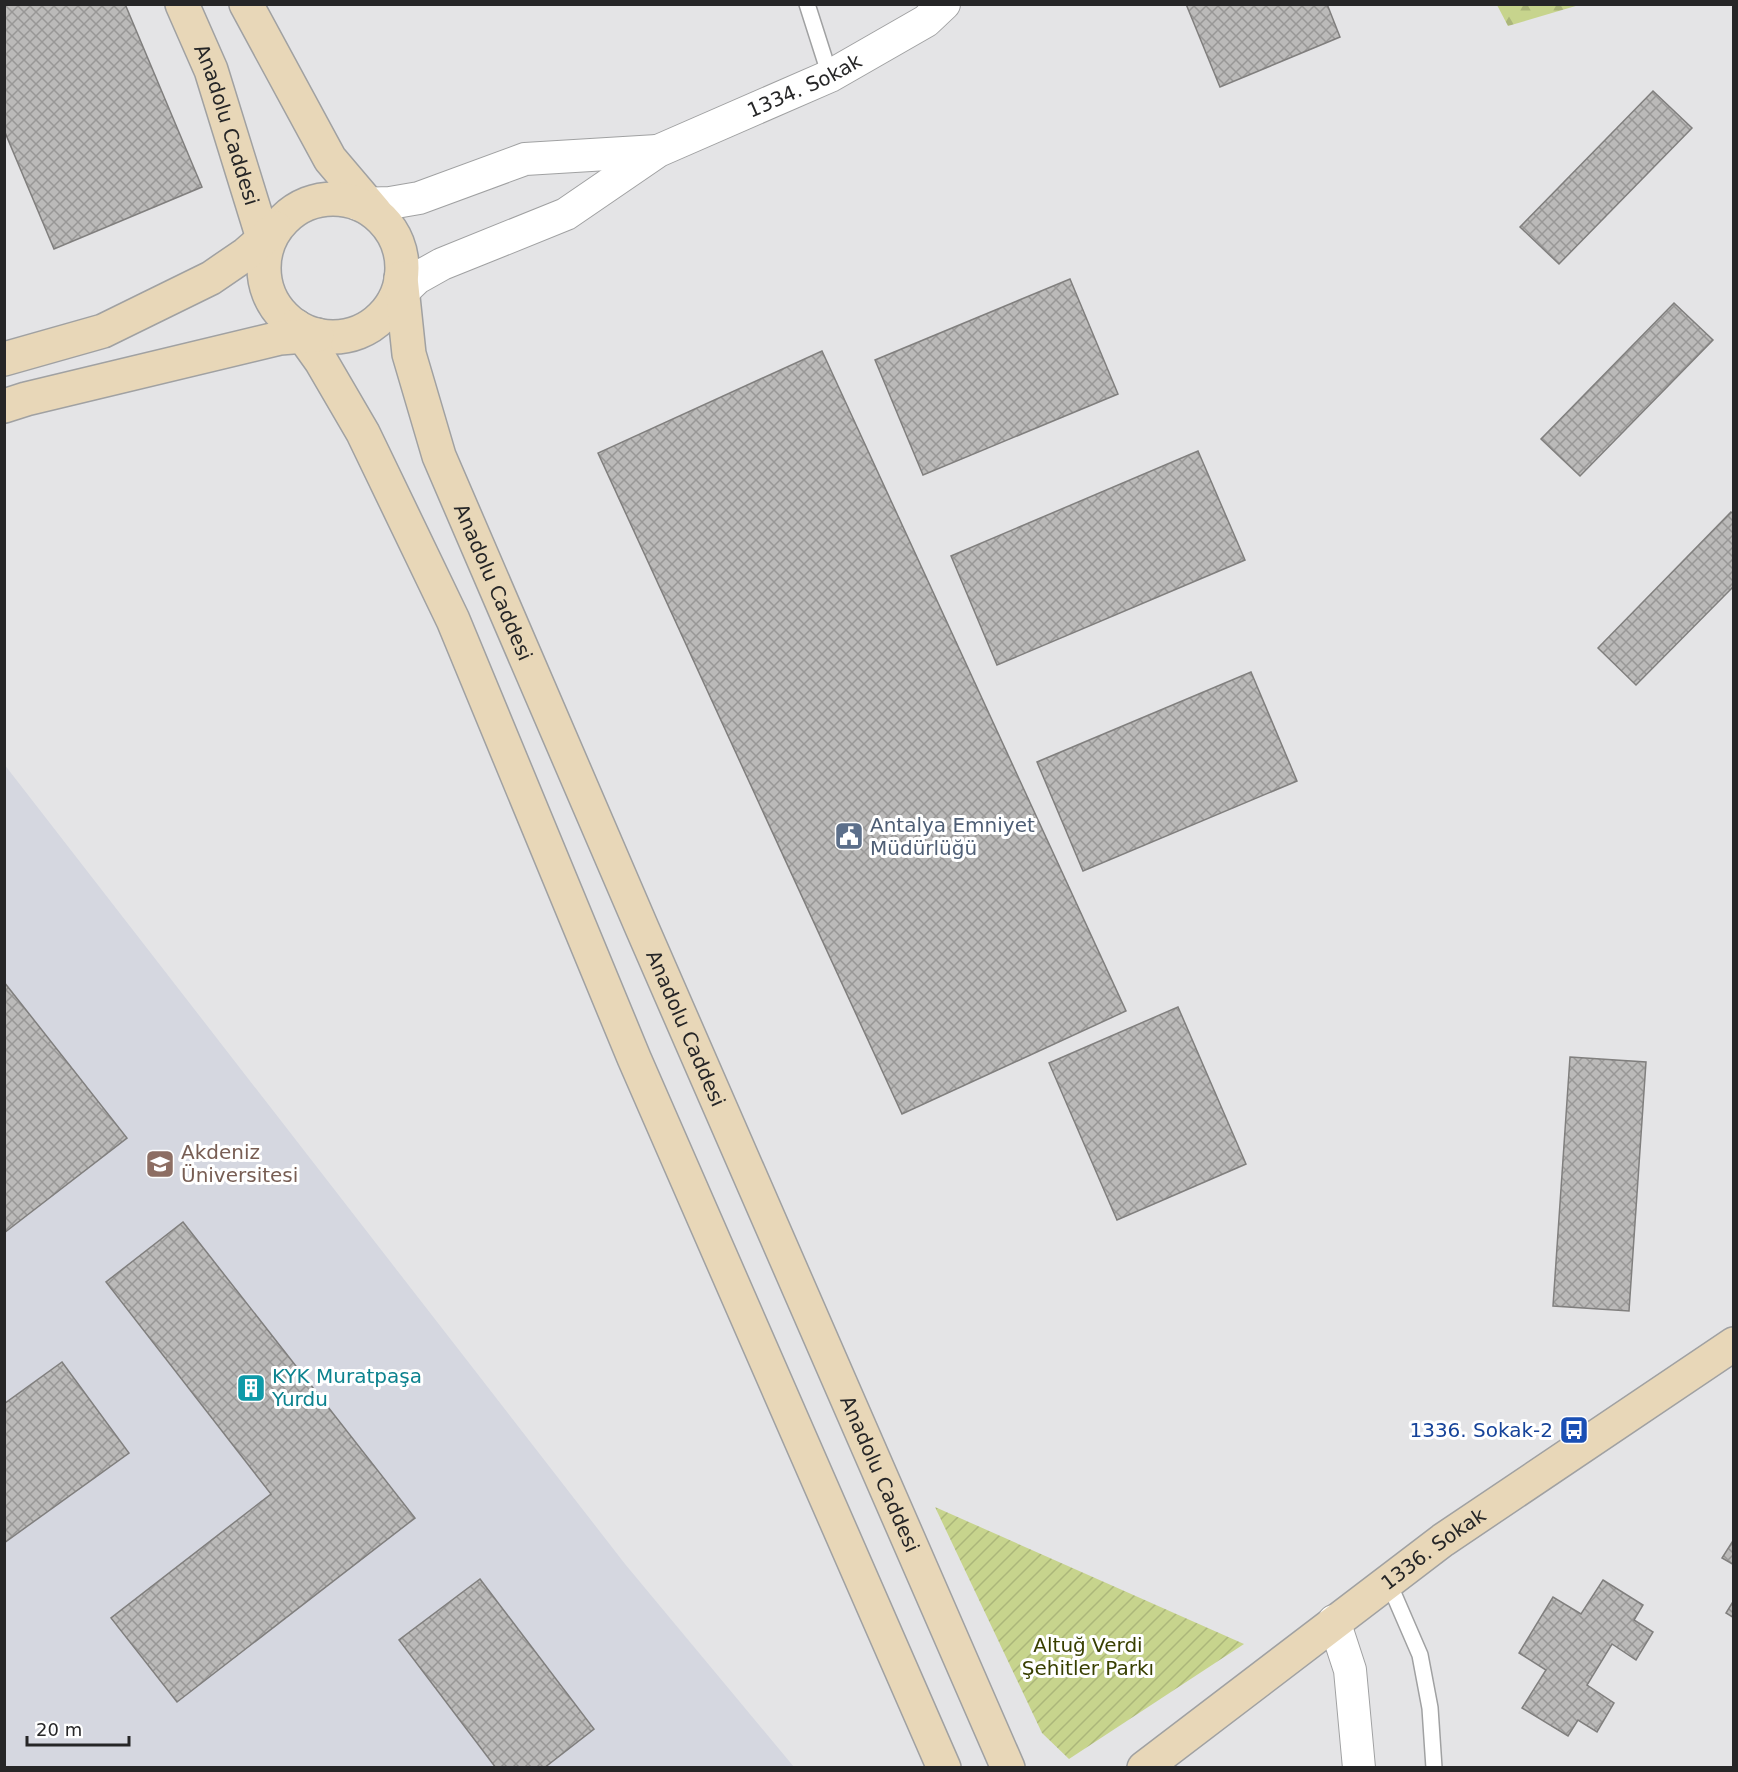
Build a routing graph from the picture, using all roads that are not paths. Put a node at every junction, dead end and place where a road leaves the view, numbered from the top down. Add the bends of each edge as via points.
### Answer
1 (182, 4) edge
2 (246, 4) edge
3 (807, 4) edge
4 (944, 4) edge
5 (830, 76) junction
6 (658, 151) junction
7 (368, 208) junction
8 (269, 238) junction
9 (399, 290) junction
10 (305, 333) junction
11 (4, 359) edge
12 (4, 406) edge
13 (1734, 1344) edge
14 (1388, 1581) junction
15 (1334, 1621) junction
16 (944, 1767) edge
17 (1008, 1767) edge
18 (1144, 1767) edge
19 (1359, 1767) edge
20 (1434, 1767) edge

1 - 8 main road, Anadolu Caddesi via 214,80
2 - 7 main road via 330,159
3 - 5 lane
4 - 5 street, 1334. Sokak via 926,21
5 - 6 street, 1334. Sokak
6 - 7 street, 1334. Sokak via 525,159 419,198
6 - 9 street, 1334. Sokak via 566,214 442,264
7 - 8 main road via 336,199 313,202 292,212
7 - 9 main road via 392,233 401,255
8 - 10 main road via 263,271 268,292 279,312
8 - 11 main road via 211,278 103,331
9 - 10 main road via 380,318 361,330 339,337
9 - 17 main road, Anadolu Caddesi via 408,354 439,456
10 - 12 main road
10 - 16 main road via 363,433 453,620 634,1058
13 - 14 main road, 1336. Sokak
14 - 15 main road, 1336. Sokak
14 - 20 lane via 1420,1655 1430,1708
15 - 18 main road, 1336. Sokak
15 - 19 street via 1350,1670

